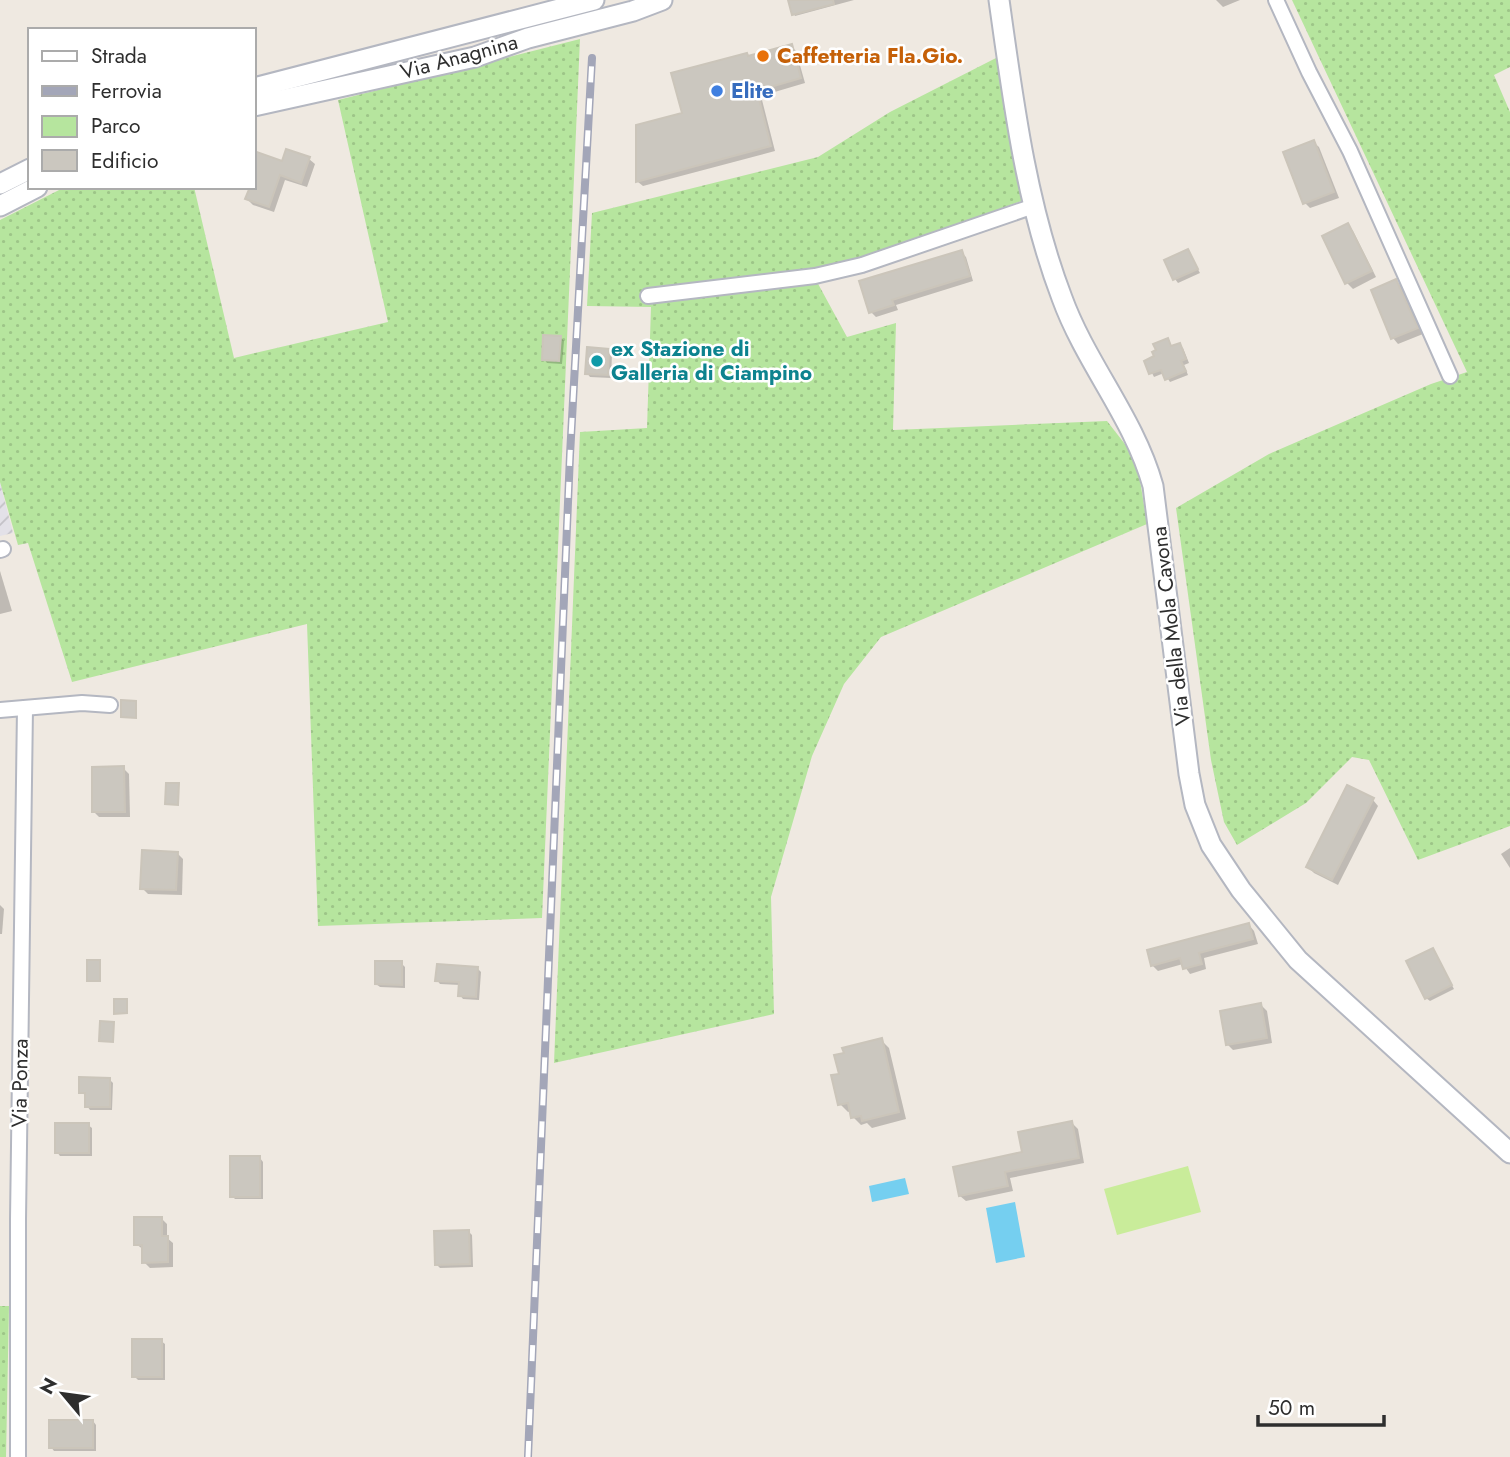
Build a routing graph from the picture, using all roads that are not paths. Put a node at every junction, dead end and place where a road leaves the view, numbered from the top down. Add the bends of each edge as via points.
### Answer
1 (594, 0) edge
2 (662, 0) edge
3 (999, 0) edge
4 (1276, 0) edge
5 (256, 87) edge
6 (256, 106) edge
7 (28, 170) edge
8 (0, 184) edge
9 (33, 189) edge
10 (0, 206) edge
11 (1034, 206) junction
12 (648, 296) dead end
13 (1450, 376) dead end
14 (110, 705) dead end
15 (25, 708) junction
16 (0, 710) edge
17 (1510, 1153) edge
18 (18, 1457) edge

1 - 5 main road, Via Anagnina
2 - 6 main road, Via Anagnina via 475,57
3 - 11 main road, Via della Mola Cavona
4 - 13 street via 1350,151
7 - 8 main road
9 - 10 main road
11 - 12 street via 862,265 816,276
11 - 17 main road, Via della Mola Cavona via 1075,331 1136,441 1150,477 1189,774 1210,845 1298,960
14 - 15 street
15 - 16 street
15 - 18 street, Via Ponza

